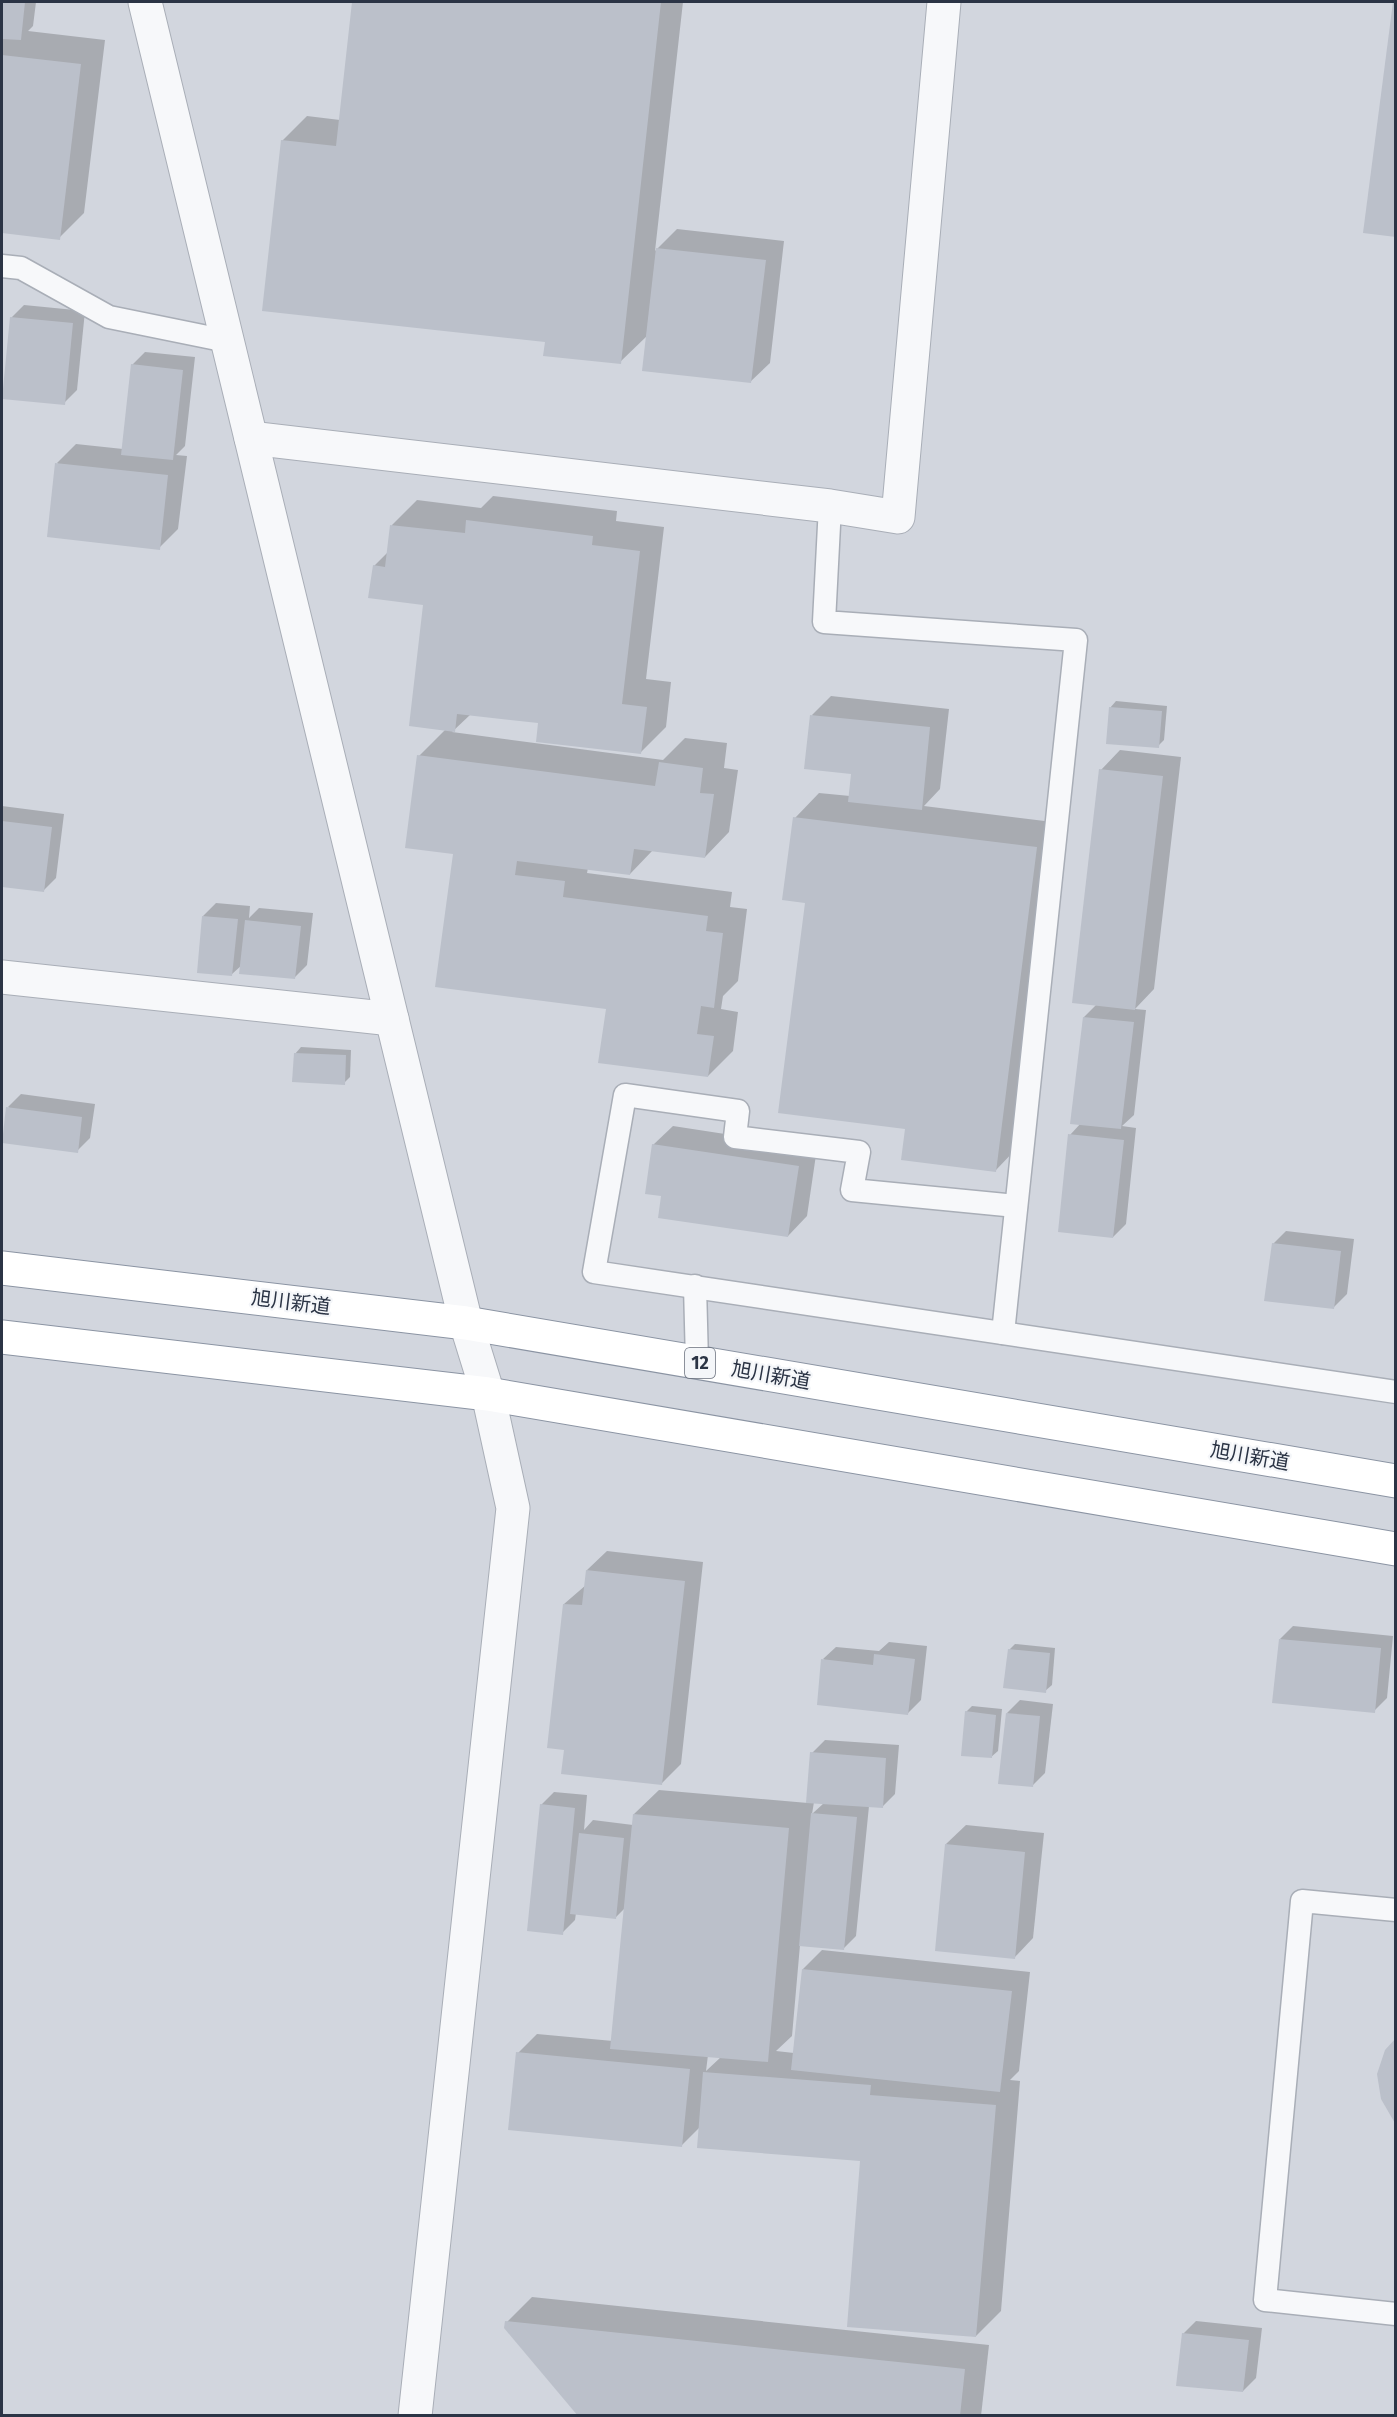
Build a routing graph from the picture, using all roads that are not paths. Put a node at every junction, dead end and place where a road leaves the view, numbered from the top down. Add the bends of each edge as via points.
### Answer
1 (145, 2) edge
2 (944, 2) edge
3 (2, 266) edge
4 (228, 341) junction
5 (251, 438) junction
6 (830, 506) junction
7 (2, 977) edge
8 (392, 1020) junction
9 (1016, 1206) junction
10 (2, 1268) edge
11 (694, 1286) junction
12 (466, 1323) junction
13 (1003, 1333) junction
14 (2, 1337) edge
15 (697, 1362) junction
16 (1395, 1392) edge
17 (488, 1394) junction
18 (1395, 1481) edge
19 (1395, 1549) edge
20 (1395, 1910) edge
21 (1395, 2314) edge
22 (415, 2415) edge

1 - 4 street
2 - 6 street via 898,517
3 - 4 lane via 21,268 109,317
4 - 5 street
5 - 6 street
5 - 8 street
6 - 9 lane via 824,622 1076,640
7 - 8 street
8 - 12 street
9 - 11 lane via 852,1190 859,1152 735,1137 738,1111 625,1095 594,1272
9 - 13 lane
10 - 12 highway, 旭川新道 / 12
11 - 13 lane
11 - 15 lane
12 - 15 highway, 旭川新道 / 12
12 - 17 street
13 - 16 lane
14 - 17 highway
15 - 18 highway, 旭川新道 / 12
17 - 19 highway
17 - 22 street via 513,1508
20 - 21 lane via 1302,1902 1265,2300

